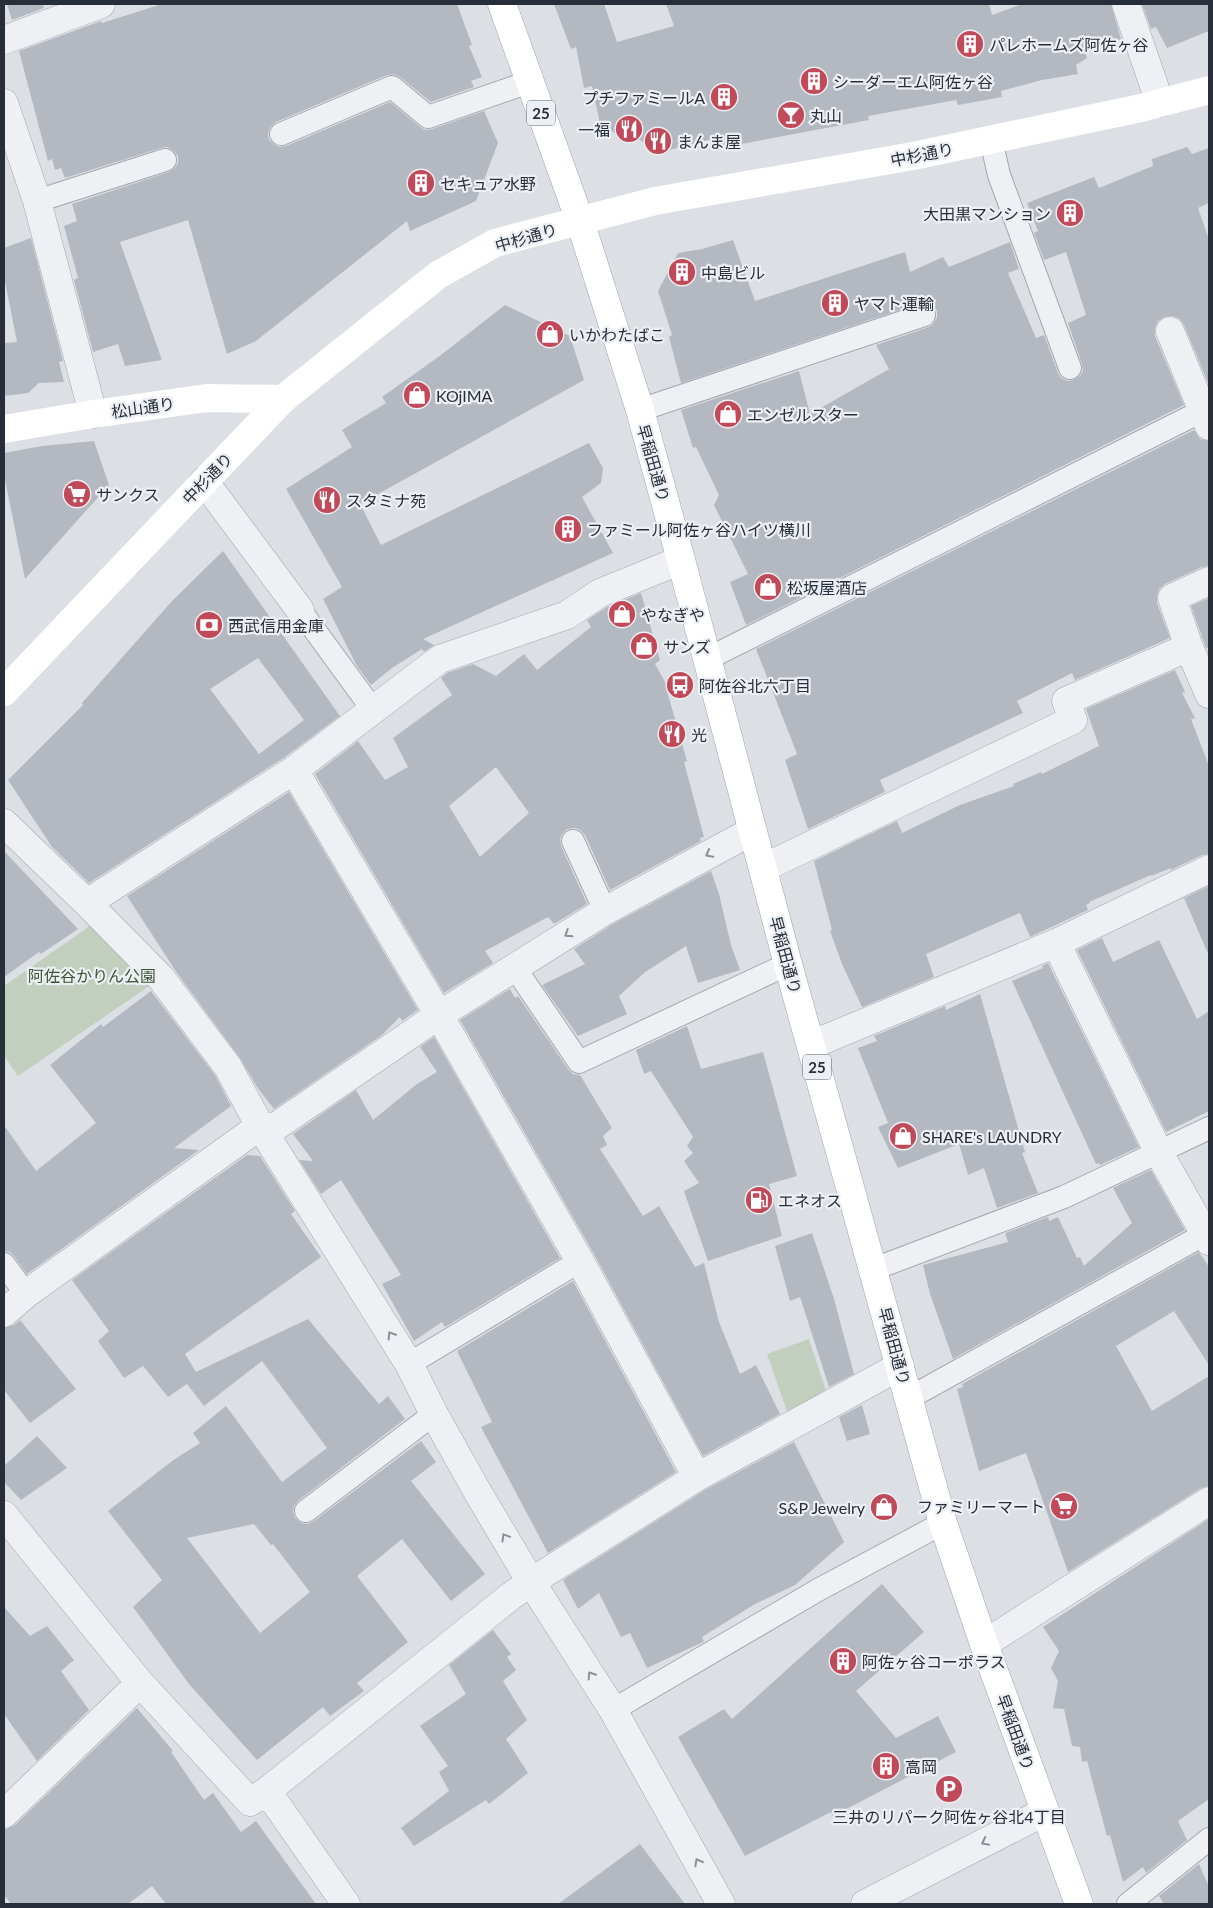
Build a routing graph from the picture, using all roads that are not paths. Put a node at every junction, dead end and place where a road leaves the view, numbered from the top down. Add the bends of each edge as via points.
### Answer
1 (101, 4) edge
2 (502, 4) edge
3 (1126, 4) edge
4 (4, 40) edge
5 (529, 82) junction
6 (1208, 93) edge
7 (4, 103) edge
8 (1160, 103) junction
9 (281, 134) dead end
10 (991, 140) junction
11 (165, 160) dead end
12 (37, 201) junction
13 (580, 221) junction
14 (924, 314) dead end
15 (1170, 331) dead end
16 (1070, 368) dead end
17 (283, 399) junction
18 (640, 410) junction
19 (92, 414) junction
20 (1206, 418) edge
21 (4, 428) edge
22 (204, 481) junction
23 (681, 560) junction
24 (1209, 581) edge
25 (300, 610) joint
26 (1189, 647) junction
27 (707, 659) junction
28 (4, 692) edge
29 (1209, 694) edge
30 (373, 710) junction
31 (294, 770) junction
32 (4, 823) edge
33 (752, 831) junction
34 (573, 842) dead end
35 (763, 868) junction
36 (1209, 869) edge
37 (88, 903) junction
38 (605, 910) junction
39 (1056, 943) junction
40 (788, 964) junction
41 (515, 968) junction
42 (440, 1015) junction
43 (811, 1045) junction
44 (260, 1126) junction
45 (1209, 1128) edge
46 (1159, 1153) junction
47 (1207, 1238) edge
48 (580, 1261) junction
49 (4, 1264) edge
50 (874, 1270) junction
51 (26, 1294) junction
52 (4, 1313) edge
53 (409, 1364) junction
54 (900, 1366) junction
55 (909, 1398) junction
56 (434, 1414) junction
57 (697, 1477) junction
58 (1209, 1501) edge
59 (306, 1511) dead end
60 (4, 1516) edge
61 (943, 1523) junction
62 (532, 1582) junction
63 (984, 1644) junction
64 (140, 1683) junction
65 (613, 1710) junction
66 (267, 1791) junction
67 (1044, 1812) junction
68 (4, 1814) edge
69 (1209, 1839) edge
70 (346, 1904) edge
71 (721, 1904) edge
72 (865, 1904) edge
73 (1079, 1904) edge
74 (1128, 1904) edge

1 - 4 street
2 - 5 main road, 早稲田通り / 25
3 - 8 street
5 - 9 lane via 428,116 392,87
5 - 13 main road, 早稲田通り / 25
6 - 8 main road, 中杉通り
7 - 12 street
8 - 10 main road, 中杉通り
10 - 13 main road, 中杉通り via 654,201
10 - 16 lane via 999,175
11 - 12 lane
12 - 19 street
13 - 17 main road, 中杉通り via 496,243 438,275
13 - 18 main road, 早稲田通り / 25
14 - 18 lane
15 - 20 street
17 - 19 main road, 松山通り via 207,398
17 - 22 main road, 中杉通り
18 - 23 main road, 早稲田通り / 25
19 - 21 main road, 松山通り
20 - 27 lane
22 - 25 street
22 - 28 main road, 中杉通り
23 - 27 main road, 早稲田通り / 25
23 - 30 street via 600,593 567,615 440,659
24 - 26 street via 1172,598
25 - 30 lane
26 - 29 street
26 - 35 street via 1066,701 1073,720
27 - 33 main road, 早稲田通り / 25
30 - 31 street
31 - 37 street
31 - 42 street
32 - 37 street
33 - 35 main road, 早稲田通り / 25
33 -> 38 street
34 - 38 lane
35 - 40 main road, 早稲田通り / 25
36 - 39 street
37 - 44 street via 162,978 228,1067
38 -> 41 street
39 - 43 street
39 - 46 street
40 - 41 lane via 579,1062
40 - 43 main road, 早稲田通り / 25
41 - 42 street
42 - 44 street via 276,1127
42 - 48 street
43 - 50 main road, 早稲田通り / 25
44 - 51 street
53 -> 44 street
45 - 46 lane
46 - 47 street
46 - 50 lane via 1064,1197
47 - 55 lane
48 - 53 lane
48 - 57 street
49 - 51 lane
50 - 54 main road, 早稲田通り / 25
51 - 52 street
53 - 56 street
54 - 55 main road, 早稲田通り / 25
54 - 57 street
55 - 61 main road, 早稲田通り / 25
56 - 59 lane
62 -> 56 street
57 - 62 street
58 - 63 street
60 - 64 street
61 - 63 main road, 早稲田通り / 25
61 - 65 lane via 818,1590
65 -> 62 street
62 - 66 street
63 - 67 main road, 早稲田通り / 25
64 - 66 street via 250,1802
64 - 68 street
71 -> 65 street
66 - 70 street
67 -> 72 street
67 - 73 main road, 早稲田通り / 25
69 - 74 lane

